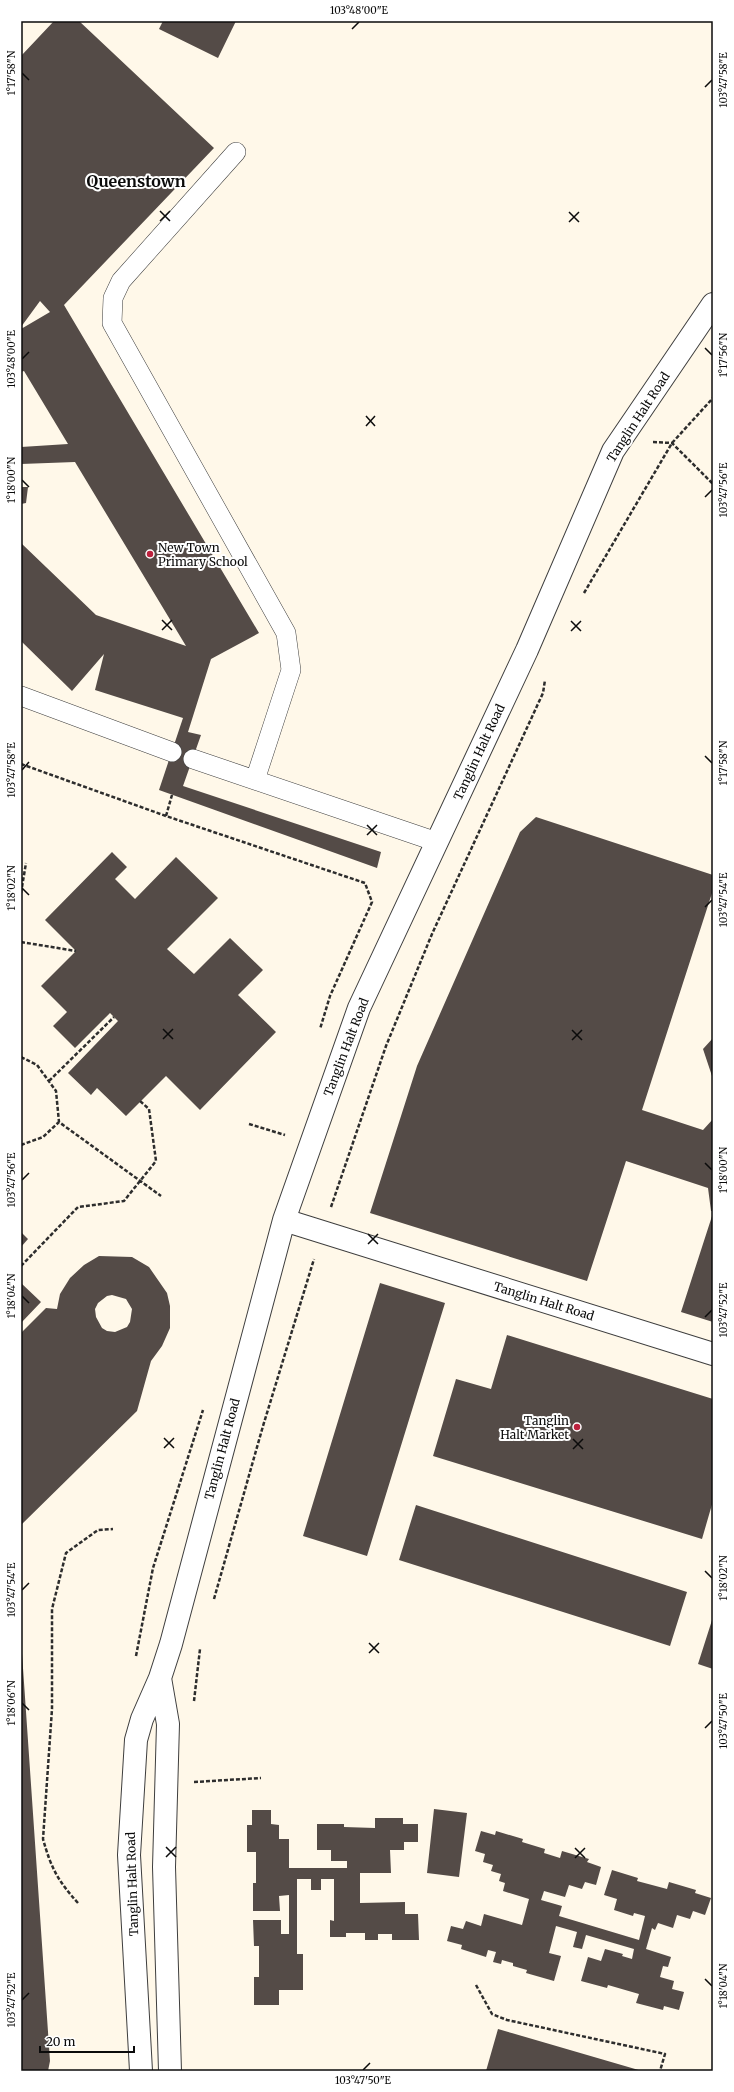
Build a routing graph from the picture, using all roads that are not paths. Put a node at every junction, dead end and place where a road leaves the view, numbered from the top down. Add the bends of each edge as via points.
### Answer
1 (236, 152) dead end
2 (713, 304) edge
3 (21, 696) edge
4 (172, 752) dead end
5 (193, 759) dead end
6 (255, 780) junction
7 (437, 842) junction
8 (284, 1220) junction
9 (713, 1354) edge
10 (160, 1678) junction
11 (141, 2071) edge
12 (170, 2071) edge

1 - 6 lane via 121,282 113,298 112,323 286,633 291,670
2 - 7 street, Tanglin Halt Road via 613,451 527,650
3 - 4 lane
5 - 6 lane
6 - 7 lane
7 - 8 street, Tanglin Halt Road via 359,1008
8 - 9 street, Tanglin Halt Road
8 - 10 street, Tanglin Halt Road
10 - 11 street, Tanglin Halt Road via 136,1740 129,1855
10 - 12 street, Tanglin Halt Road via 168,1724 164,1867

